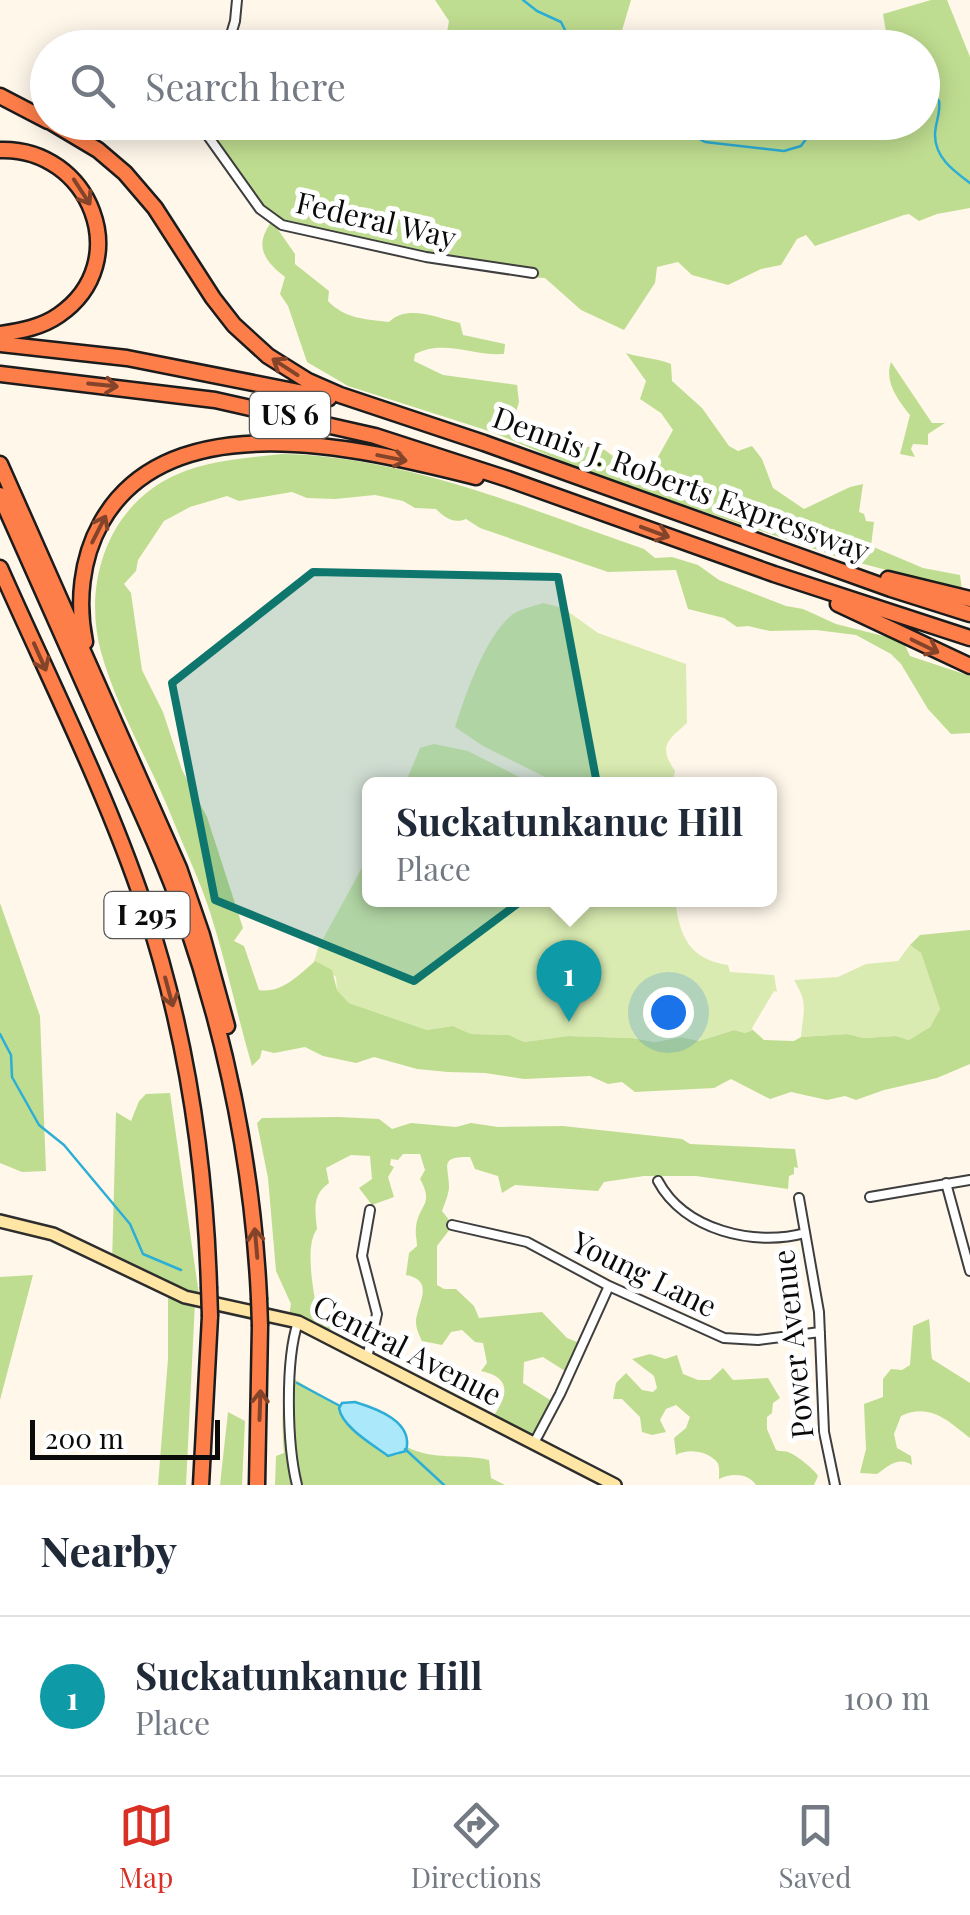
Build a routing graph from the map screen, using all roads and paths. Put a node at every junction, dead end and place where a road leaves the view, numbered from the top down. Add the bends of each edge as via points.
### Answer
1 (237, 0) edge
2 (233, 30) edge
3 (0, 96) edge
4 (30, 112) edge
5 (80, 140) edge
6 (211, 140) edge
7 (0, 150) edge
8 (533, 273) dead end
9 (0, 334) edge
10 (0, 344) edge
11 (0, 374) edge
12 (374, 406) junction
13 (0, 464) edge
14 (0, 495) edge
15 (563, 499) junction
16 (747, 538) junction
17 (0, 568) edge
18 (774, 574) junction
19 (970, 599) edge
20 (970, 614) edge
21 (970, 638) edge
22 (970, 666) edge
23 (102, 690) junction
24 (246, 1166) junction
25 (970, 1180) edge
26 (658, 1181) dead end
27 (946, 1183) junction
28 (799, 1198) dead end
29 (870, 1198) dead end
30 (370, 1210) dead end
31 (0, 1222) edge
32 (452, 1225) dead end
33 (805, 1233) junction
34 (970, 1272) edge
35 (609, 1286) junction
36 (298, 1322) junction
37 (820, 1332) junction
38 (367, 1358) junction
39 (534, 1443) junction
40 (201, 1485) edge
41 (257, 1485) edge
42 (296, 1485) edge
43 (615, 1485) edge
44 (835, 1485) edge

1 - 2 street
3 - 4 highway, US 6
12 -> 5 highway, US 6 via 308,381 250,341 133,181
6 - 8 street, Federal Way via 260,209 282,225
7 -> 9 highway via 33,153 65,171 88,201 98,236 92,272 70,306 38,325
10 - 12 highway via 146,360
11 -> 15 highway, US 6 via 180,395 306,419 398,442
12 - 16 highway, Dennis J. Roberts Expressway / US 6
13 - 23 highway
14 - 24 highway, I 295 via 176,895 215,1018
15 -> 18 highway, Dennis J. Roberts Expressway / US 6
23 -> 15 highway via 81,621 90,548 124,493 170,463 236,445 303,444
16 - 19 highway
16 - 20 highway, Dennis J. Roberts Expressway / US 6
17 -> 40 highway, I 295, bridge via 119,837 182,1047 196,1126 209,1287
18 - 21 highway, Dennis J. Roberts Expressway / US 6
18 -> 22 highway
23 - 24 highway via 199,924 227,1027
41 -> 24 highway, I 295, bridge via 260,1326
25 - 27 street
26 - 33 street via 668,1200 732,1234 769,1240
27 - 29 street
27 - 34 street
28 - 33 street, Power Avenue
30 - 38 street via 362,1256 377,1314
31 - 36 street, Central Avenue via 53,1234 185,1297
32 - 35 street, Young Lane via 527,1242
33 - 37 street, Power Avenue
35 - 37 street, Young Lane via 733,1341
35 - 39 street
36 - 38 street, Central Avenue
36 - 42 street via 290,1369
37 - 44 street, Power Avenue via 824,1432
38 - 39 street, Central Avenue
39 - 43 street, Central Avenue

